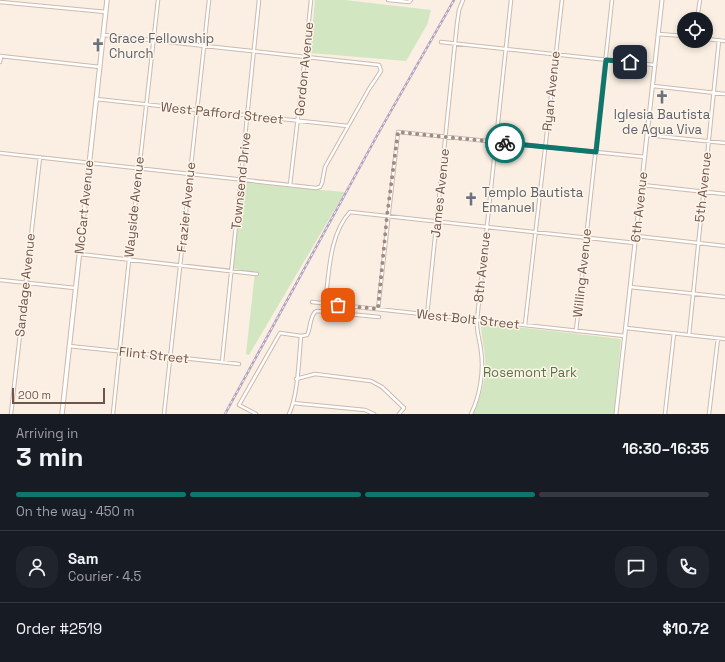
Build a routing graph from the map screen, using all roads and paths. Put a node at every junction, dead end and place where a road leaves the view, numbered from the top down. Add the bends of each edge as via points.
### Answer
1 (107, 0) edge
2 (158, 0) edge
3 (209, 0) edge
4 (259, 0) edge
5 (311, 0) edge
6 (388, 0) edge
7 (411, 0) edge
8 (463, 0) edge
9 (511, 0) edge
10 (562, 0) edge
11 (612, 0) edge
12 (662, 0) edge
13 (700, 0) edge
14 (0, 2) edge
15 (106, 12) junction
16 (699, 12) edge
17 (658, 34) junction
18 (104, 35) junction
19 (677, 35) edge
20 (154, 40) junction
21 (713, 40) edge
22 (720, 40) junction
23 (725, 41) edge
24 (441, 42) dead end
25 (455, 43) junction
26 (204, 46) junction
27 (506, 49) junction
28 (255, 51) junction
29 (556, 54) junction
30 (0, 56) edge
31 (306, 57) junction
32 (606, 60) junction
33 (0, 62) edge
34 (655, 65) junction
35 (100, 67) junction
36 (653, 86) junction
37 (714, 92) junction
38 (725, 94) edge
39 (96, 99) junction
40 (146, 105) junction
41 (196, 110) junction
42 (248, 116) junction
43 (298, 120) junction
44 (348, 126) junction
45 (647, 135) junction
46 (446, 136) junction
47 (708, 141) junction
48 (496, 142) junction
49 (725, 143) edge
50 (545, 147) junction
51 (596, 152) junction
52 (0, 153) edge
53 (40, 157) junction
54 (645, 157) junction
55 (89, 163) junction
56 (139, 169) junction
57 (190, 174) junction
58 (241, 180) junction
59 (290, 185) junction
60 (642, 185) junction
61 (703, 192) junction
62 (725, 194) edge
63 (387, 216) junction
64 (436, 222) junction
65 (487, 227) junction
66 (536, 232) junction
67 (636, 236) junction
68 (586, 238) junction
69 (635, 243) junction
70 (697, 243) junction
71 (725, 246) edge
72 (79, 254) junction
73 (129, 260) junction
74 (181, 265) junction
75 (231, 271) junction
76 (257, 274) dead end
77 (0, 280) edge
78 (26, 283) junction
79 (630, 287) junction
80 (76, 288) junction
81 (694, 294) junction
82 (725, 297) edge
83 (312, 302) dead end
84 (325, 304) junction
85 (378, 309) junction
86 (427, 315) junction
87 (379, 317) dead end
88 (477, 320) junction
89 (525, 325) junction
90 (626, 328) junction
91 (576, 331) junction
92 (674, 333) junction
93 (688, 335) junction
94 (301, 336) junction
95 (625, 336) junction
96 (718, 338) junction
97 (725, 339) edge
98 (69, 346) junction
99 (120, 351) junction
100 (171, 357) junction
101 (222, 362) junction
102 (239, 364) dead end
103 (296, 379) junction
104 (293, 403) junction
105 (11, 414) edge
106 (62, 414) edge
107 (113, 414) edge
108 (164, 414) edge
109 (256, 414) edge
110 (289, 414) edge
111 (374, 414) edge
112 (399, 414) edge
113 (471, 414) edge
114 (616, 414) edge
115 (665, 414) edge
116 (709, 414) edge

1 - 15 main road, McCart Avenue
2 - 20 street, Wayside Avenue
3 - 26 street, Frazier Avenue
4 - 28 street, Townsend Drive
5 - 31 street, Gordon Avenue
6 - 7 street
8 - 25 street, James Avenue via 459,10
9 - 27 street, 8th Avenue
10 - 29 street, Ryan Avenue
11 - 32 street, Willing Avenue
12 - 17 street, 6th Avenue
13 - 16 street
14 - 15 street
15 - 18 main road, McCart Avenue
17 - 19 street
17 - 34 street, 6th Avenue
18 - 20 street
18 - 35 main road, McCart Avenue
20 - 26 street
20 - 40 street, Wayside Avenue
21 - 22 street
22 - 23 street
22 - 37 street, 5th Avenue
24 - 25 street
25 - 27 street
25 - 46 street, James Avenue
26 - 28 street
26 - 41 street, Frazier Avenue
27 - 29 street
27 - 48 street, 8th Avenue
28 - 31 street
28 - 42 street, Townsend Drive
29 - 32 street
29 - 50 street, Ryan Avenue
30 - 33 street
30 - 35 street
31 - 43 street, Gordon Avenue
31 - 44 street via 379,65 381,68 382,71
32 - 34 street
32 - 51 street, Willing Avenue
34 - 36 street, 6th Avenue
35 - 39 main road, McCart Avenue
36 - 37 street
36 - 45 street, 6th Avenue
37 - 38 street
37 - 47 street, 5th Avenue
39 - 40 street, West Pafford Street
39 - 55 main road, McCart Avenue
40 - 41 street, West Pafford Street
40 - 56 street, Wayside Avenue
41 - 42 street, West Pafford Street
41 - 57 street, Frazier Avenue
42 - 43 street, West Pafford Street
42 - 58 street, Townsend Drive
43 - 44 street, West Pafford Street
43 - 59 street, Gordon Avenue
44 - 59 street via 325,167 320,187
45 - 47 street
45 - 54 street, 6th Avenue
46 - 48 street
46 - 63 street via 398,132
46 - 64 street, James Avenue
47 - 49 street
47 - 61 street, 5th Avenue
48 - 50 street
48 - 65 street, 8th Avenue
50 - 51 street
50 - 66 street, Ryan Avenue
51 - 54 street
51 - 68 street, Willing Avenue
52 - 53 street
53 - 55 street
53 - 78 street, Sandage Avenue
54 - 60 street, 6th Avenue
55 - 56 street
55 - 72 main road, McCart Avenue
56 - 57 street
56 - 73 street, Wayside Avenue
57 - 58 street
57 - 74 street, Frazier Avenue
58 - 59 street
58 - 75 street, Townsend Drive
60 - 61 street
60 - 67 street, 6th Avenue
61 - 62 street
61 - 70 street, 5th Avenue
63 - 64 street
63 - 84 street via 350,212 344,220 334,241
63 - 85 street
64 - 65 street
64 - 86 street, James Avenue
65 - 66 street
65 - 88 street, 8th Avenue
66 - 68 street
66 - 89 street, Ryan Avenue
67 - 69 street, 6th Avenue
67 - 70 street
68 - 69 street
68 - 91 street, Willing Avenue
69 - 79 street, 6th Avenue
70 - 71 street
70 - 81 street, 5th Avenue
72 - 73 street
72 - 80 main road, McCart Avenue
73 - 74 street
73 - 99 street, Wayside Avenue
74 - 75 street
74 - 100 street, Frazier Avenue
75 - 76 street
75 - 101 street, Townsend Drive
77 - 78 street
78 - 80 street
78 - 105 street, Sandage Avenue
79 - 81 street
79 - 90 street, 6th Avenue
80 - 98 main road, McCart Avenue
81 - 82 street
81 - 93 street, 5th Avenue
83 - 84 street, West Bolt Street
84 - 85 street, West Bolt Street
85 - 86 street, West Bolt Street
86 - 88 street, West Bolt Street
87 - 94 street via 317,311 312,317 309,333
88 - 89 street, West Bolt Street
88 - 113 street, 8th Avenue via 482,373
89 - 91 street, West Bolt Street
90 - 92 street
90 - 95 street, 6th Avenue
91 - 95 street, West Bolt Street
92 - 93 street
92 - 115 street
93 - 96 street
94 - 103 street
94 - 109 street via 280,333 239,405
95 - 114 street, 6th Avenue
96 - 97 street
96 - 116 street
98 - 99 street, Flint Street
98 - 106 main road, McCart Avenue
99 - 100 street, Flint Street
99 - 107 street, Wayside Avenue
100 - 101 street, Flint Street
100 - 108 street, Frazier Avenue
101 - 102 street, Flint Street
103 - 104 street
103 - 112 street via 315,374 371,381 382,387 404,408
104 - 110 street
104 - 111 street via 365,410

